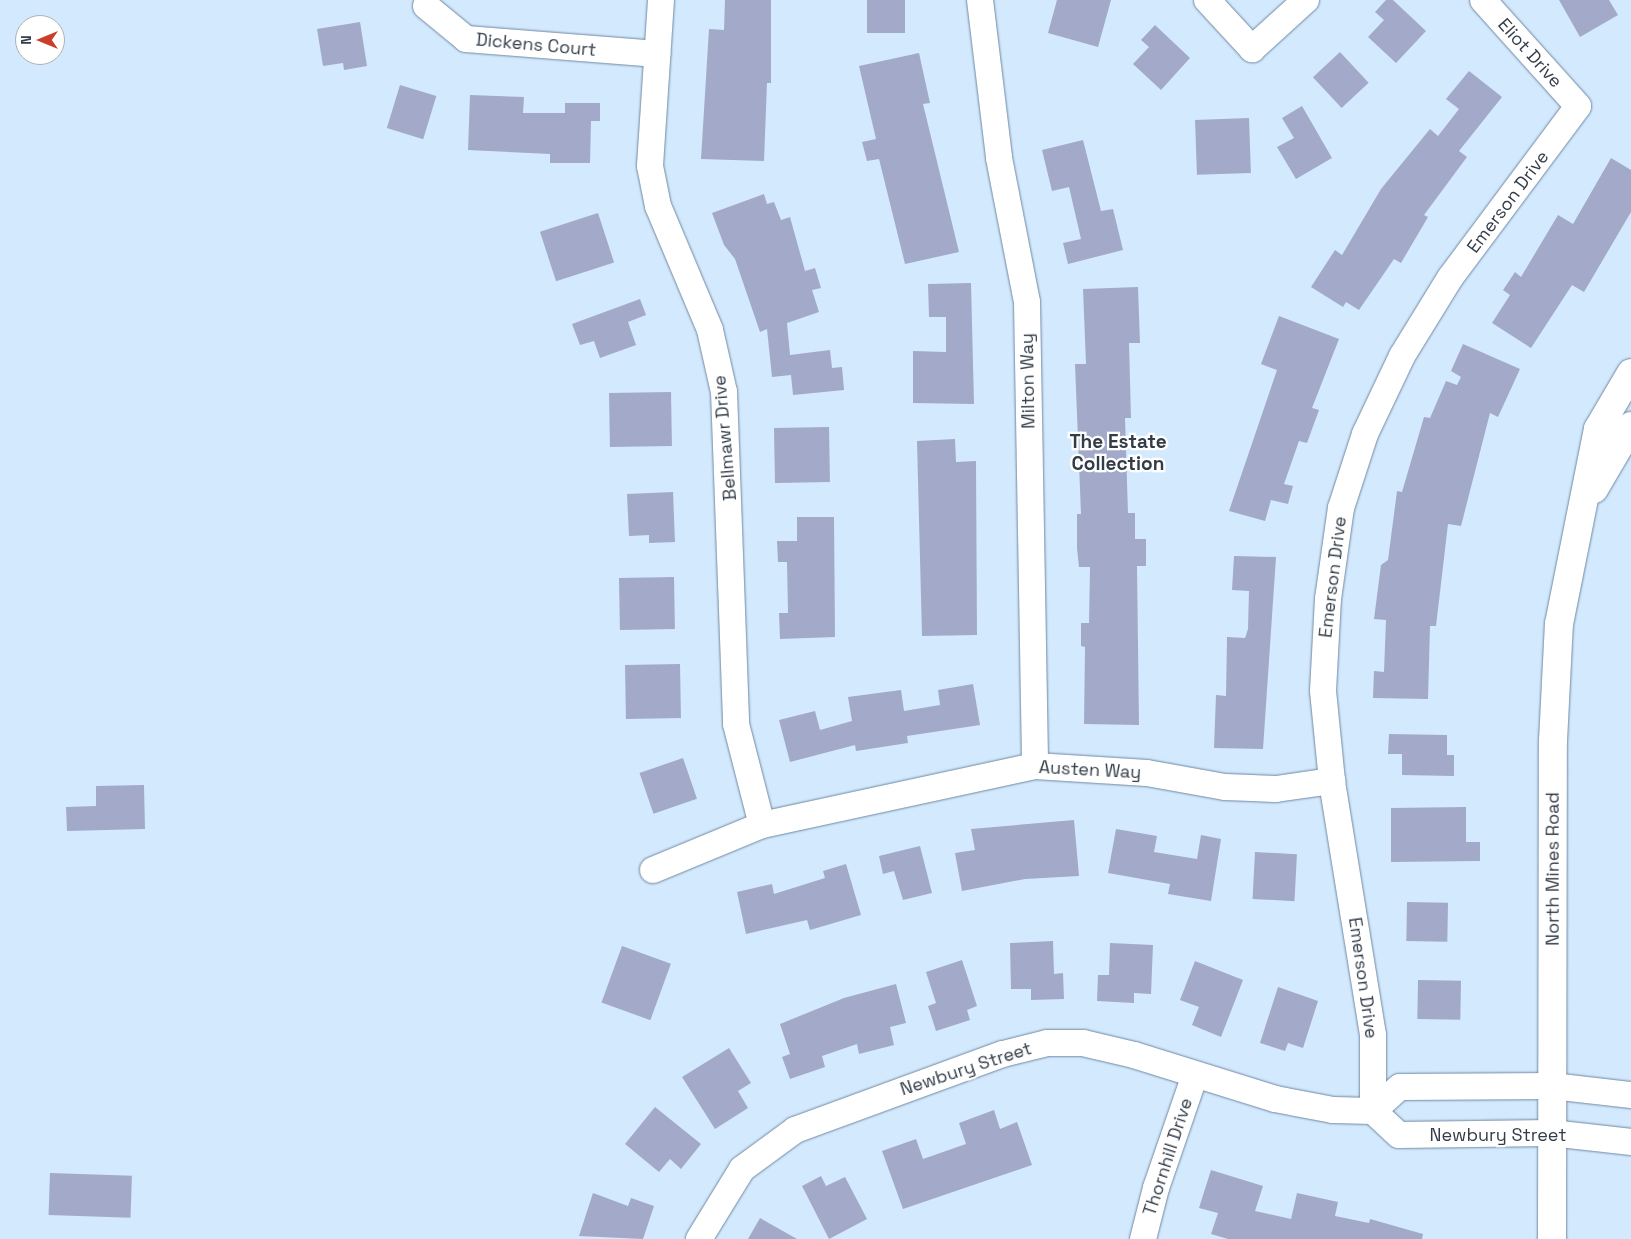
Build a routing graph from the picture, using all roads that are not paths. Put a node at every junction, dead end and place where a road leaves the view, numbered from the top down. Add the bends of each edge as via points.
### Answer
1 (661, 0) edge
2 (980, 0) edge
3 (1207, 0) edge
4 (1306, 0) edge
5 (1483, 0) edge
6 (426, 6) dead end
7 (657, 54) junction
8 (1578, 106) joint
9 (1631, 373) edge
10 (1631, 426) edge
11 (1586, 503) junction
12 (1035, 766) junction
13 (1332, 781) junction
14 (762, 825) junction
15 (653, 870) dead end
16 (1195, 1075) junction
17 (1552, 1086) junction
18 (1631, 1095) edge
19 (1374, 1111) junction
20 (1551, 1133) junction
21 (1631, 1142) edge
22 (699, 1239) edge
23 (1144, 1239) edge
24 (1552, 1239) edge

1 - 7 street, Bellmawr Drive
2 - 12 street, Milton Way via 999,158 1027,302
3 - 4 street via 1252,49
5 - 8 street, Eliot Drive
6 - 7 street, Dickens Court via 466,39
7 - 14 street, Bellmawr Drive via 650,166 658,206 710,330 724,392 736,724
8 - 13 street, Emerson Drive via 1450,278 1402,356 1365,434 1341,508 1328,599 1323,691
9 - 11 main road, North Mines Road via 1598,430
10 - 11 main road, North Mines Road
11 - 17 main road, North Mines Road via 1559,624
12 - 13 street, Austen Way via 1147,773 1226,787 1276,789
12 - 14 street, Austen Way
13 - 19 street, Emerson Drive via 1373,1035
14 - 15 street, Austen Way
16 - 19 street, Newbury Street via 1275,1099 1333,1110
16 - 22 street, Newbury Street via 1083,1043 1047,1044 1004,1054 795,1130 742,1169
16 - 23 street, Thornhill Drive via 1156,1188
17 - 18 street
17 - 19 street via 1400,1087
17 - 20 main road, North Mines Road
19 - 20 street, Newbury Street via 1399,1135
20 - 21 street, Newbury Street
20 - 24 main road, North Mines Road

